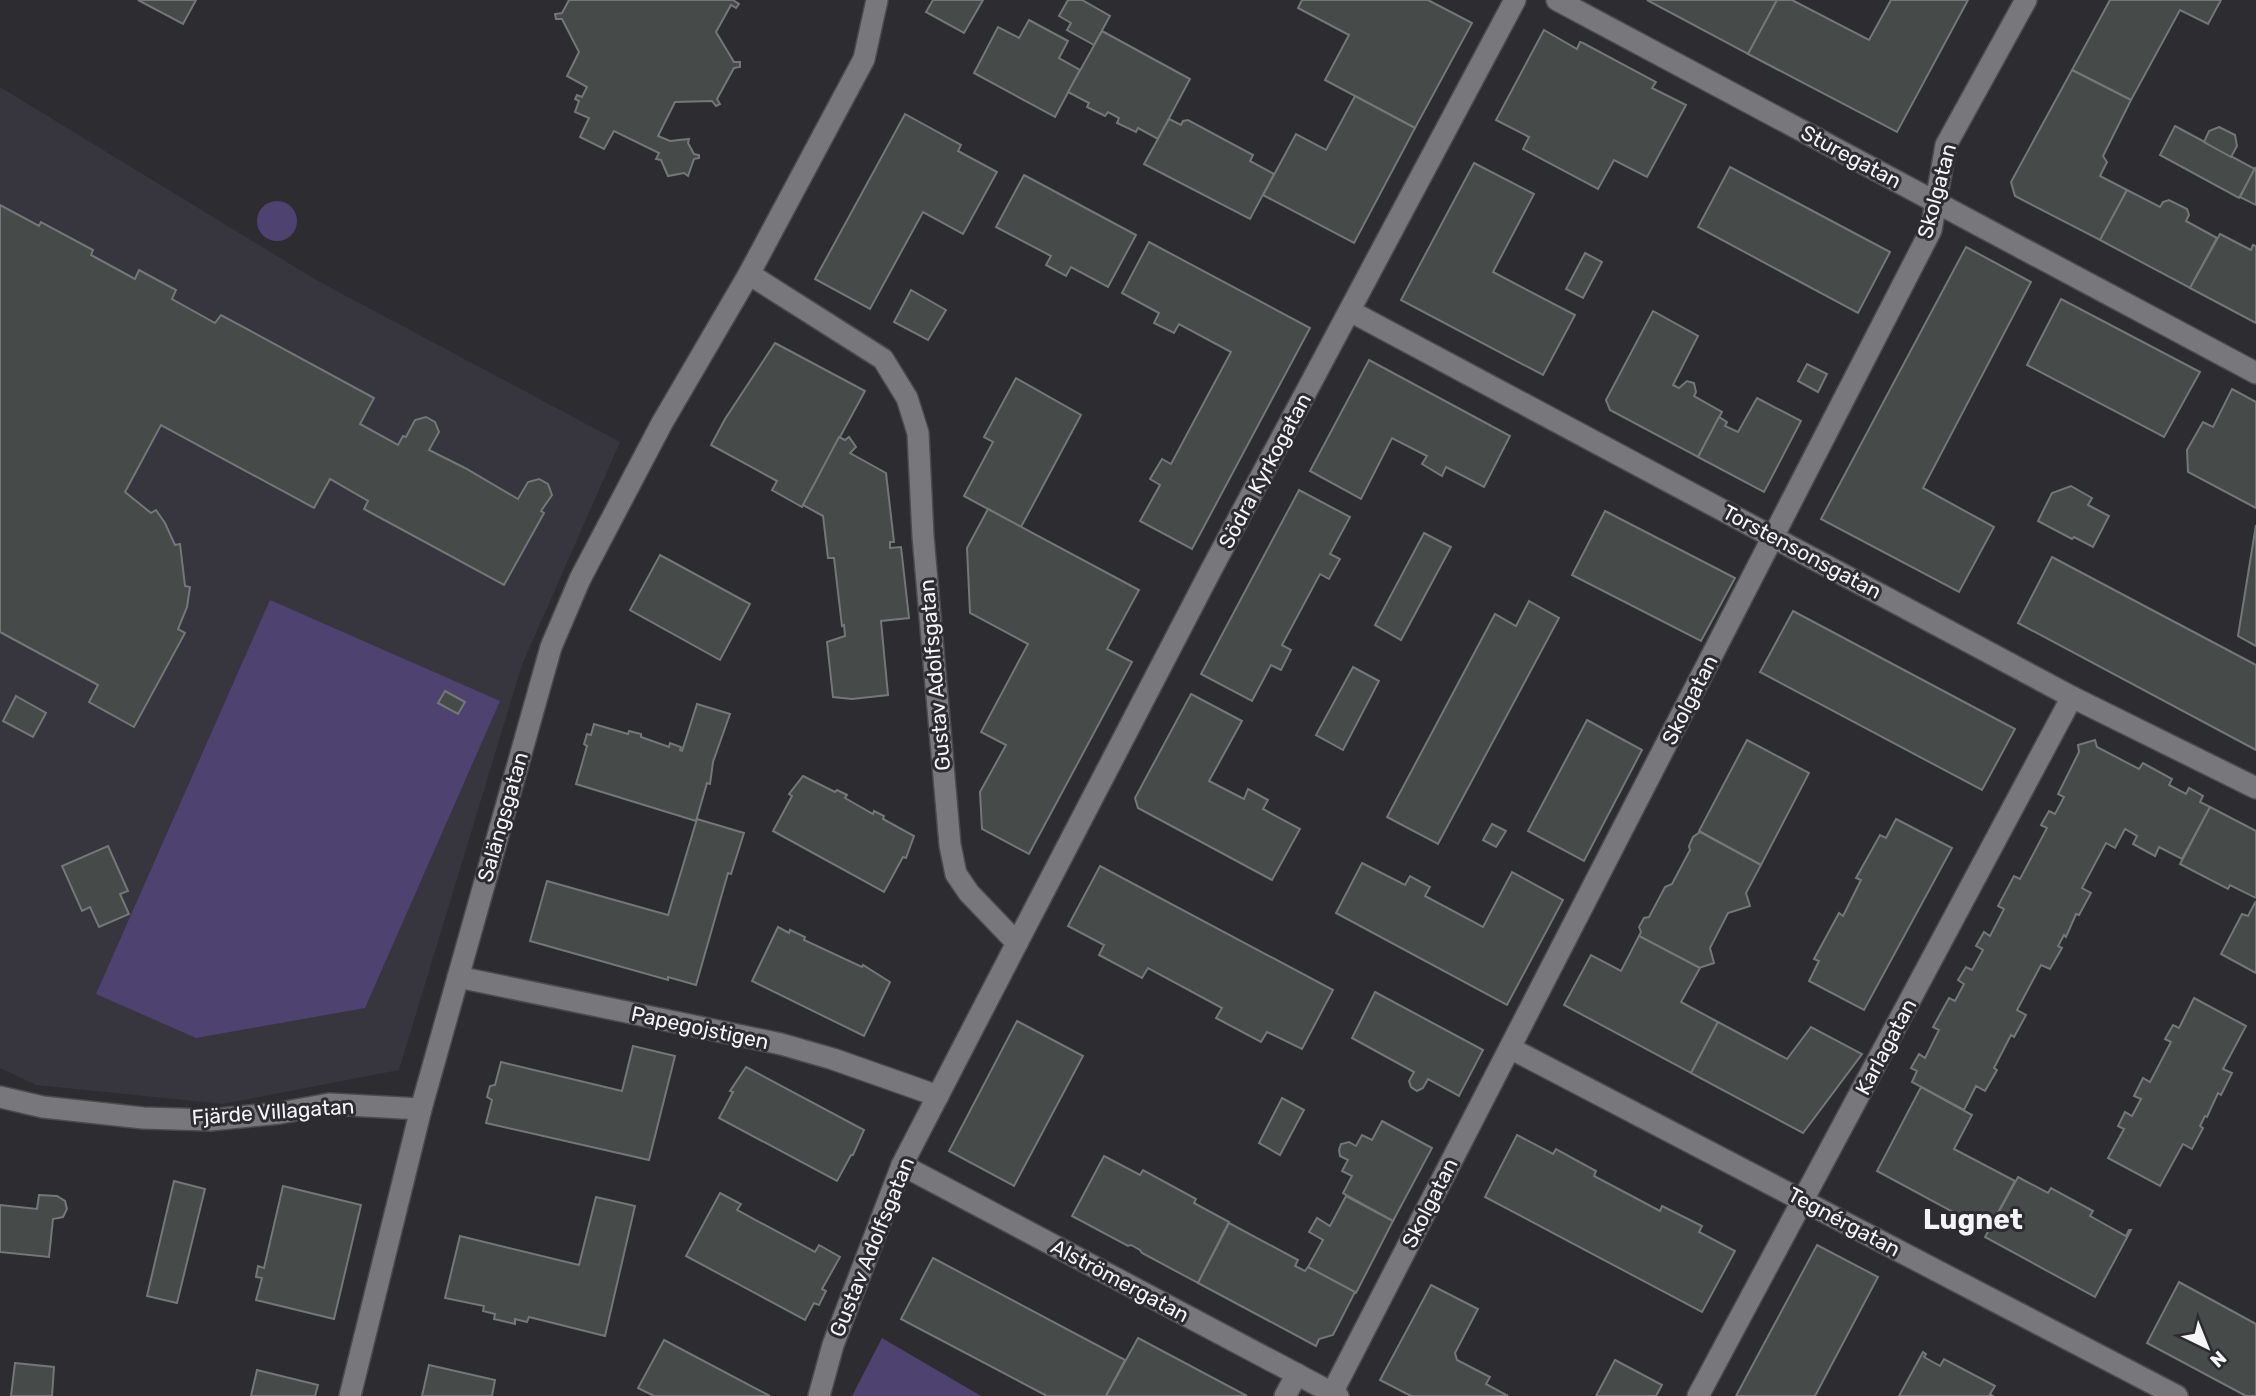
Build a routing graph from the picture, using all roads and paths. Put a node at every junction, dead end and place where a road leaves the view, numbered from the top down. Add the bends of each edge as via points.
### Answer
1 (877, 0) edge
2 (1515, 0) edge
3 (1557, 0) edge
4 (2026, 0) edge
5 (1937, 203) junction
6 (749, 274) junction
7 (1350, 311) junction
8 (2256, 373) edge
9 (1774, 537) junction
10 (2072, 697) junction
11 (2256, 788) edge
12 (1017, 943) junction
13 (458, 978) junction
14 (1510, 1048) junction
15 (938, 1096) junction
16 (0, 1097) edge
17 (421, 1109) junction
18 (902, 1165) junction
19 (1804, 1201) junction
20 (1297, 1374) junction
21 (1335, 1394) edge
22 (350, 1396) edge
23 (820, 1396) edge
24 (1285, 1396) edge
25 (1698, 1396) edge
26 (2177, 1396) edge

1 - 6 street via 864,59
2 - 7 street, Södra Kyrkogatan
3 - 5 street, Sturegatan
4 - 5 street, Skolgatan via 1946,145
5 - 8 street, Sturegatan
5 - 9 street, Skolgatan via 1931,230
6 - 12 street, Gustav Adolfsgatan via 883,359 907,398 918,433 950,845 956,874
6 - 13 street, Salängsgatan via 662,422 580,579 551,647
7 - 9 street, Torstensonsgatan
7 - 12 street, Södra Kyrkogatan
9 - 10 street, Torstensonsgatan
9 - 14 street, Skolgatan
10 - 11 street, Torstensonsgatan
10 - 19 street, Karlagatan
12 - 15 street, Gustav Adolfsgatan
13 - 15 street, Papegojstigen via 781,1044
13 - 17 street, Salängsgatan
14 - 19 street, Tegnérgatan
14 - 21 street, Skolgatan
15 - 18 street, Gustav Adolfsgatan
16 - 17 street, Fjärde Villagatan via 43,1107 143,1118 210,1120 329,1104
17 - 22 street, Salängsgatan
18 - 20 street, Alströmergatan
18 - 23 street, Gustav Adolfsgatan via 833,1345
19 - 25 street, Karlagatan
19 - 26 street, Tegnérgatan
20 - 21 street, Alströmergatan
20 - 24 street

